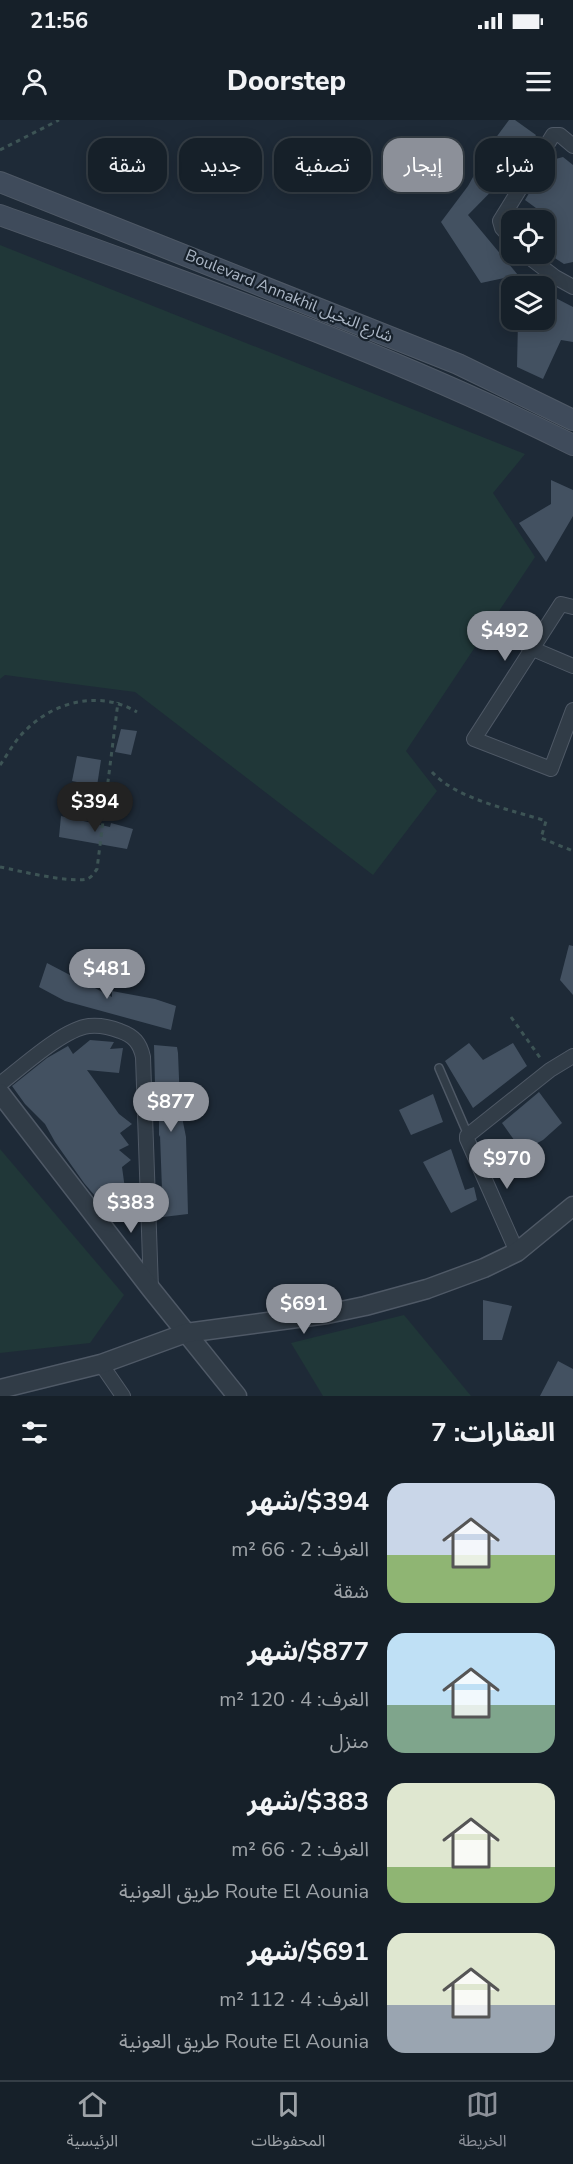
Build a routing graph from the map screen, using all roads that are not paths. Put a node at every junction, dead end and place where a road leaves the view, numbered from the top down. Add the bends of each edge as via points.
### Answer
1 (573, 146) edge
2 (0, 182) edge
3 (507, 210) edge
4 (0, 215) edge
5 (538, 264) edge
6 (573, 286) edge
7 (573, 420) edge
8 (573, 445) edge
9 (573, 607) edge
10 (501, 628) dead end
11 (533, 649) junction
12 (573, 666) edge
13 (573, 710) edge
14 (573, 1056) edge
15 (439, 1068) dead end
16 (0, 1084) edge
17 (0, 1093) edge
18 (468, 1135) junction
19 (573, 1206) edge
20 (517, 1252) junction
21 (151, 1289) junction
22 (186, 1333) junction
23 (101, 1364) junction
24 (0, 1389) edge
25 (123, 1396) edge
26 (237, 1396) edge

1 - 3 street via 560,135 553,135
2 - 7 main road, Boulevard Annakhil شارع النخيل via 458,364
4 - 8 main road, Boulevard Annakhil شارع النخيل via 358,347
5 - 6 street
9 - 11 street via 561,604
10 - 11 street
11 - 12 street
11 - 13 street via 475,741 550,769
14 - 18 street
15 - 18 lane
16 - 21 street via 49,1046 87,1026 117,1029 136,1040 143,1057
17 - 21 street
18 - 20 street
19 - 20 street
20 - 22 street via 427,1289 364,1306
21 - 22 street
22 - 23 street
22 - 26 street
23 - 24 street
23 - 25 street

